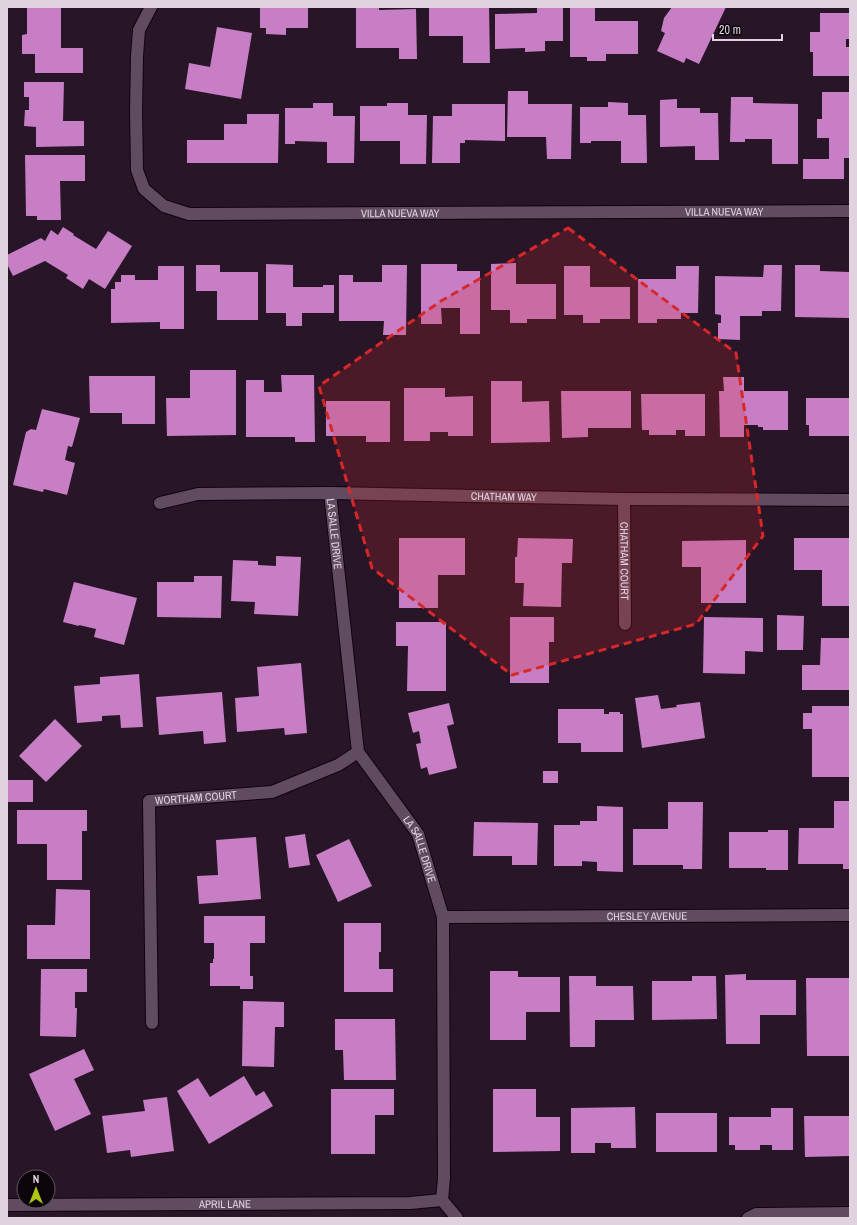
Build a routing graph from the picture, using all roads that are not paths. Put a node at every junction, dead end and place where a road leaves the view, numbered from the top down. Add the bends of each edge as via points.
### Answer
1 (152, 7) edge
2 (850, 211) edge
3 (330, 493) junction
4 (624, 498) junction
5 (850, 500) edge
6 (160, 504) dead end
7 (624, 624) dead end
8 (358, 752) junction
9 (850, 915) edge
10 (443, 917) junction
11 (152, 1023) dead end
12 (442, 1200) junction
13 (7, 1205) edge
14 (850, 1213) edge
15 (457, 1218) edge
16 (748, 1218) edge

1 - 2 street, VILLA NUEVA WAY via 139,30 137,170 144,189 154,198 164,206 189,214
3 - 4 street, CHATHAM WAY
3 - 6 street, CHATHAM WAY via 198,494
3 - 8 street, LA SALLE DRIVE
4 - 5 street, CHATHAM WAY
4 - 7 street, CHATHAM COURT
8 - 10 street, LA SALLE DRIVE via 418,834
8 - 11 street, WORTHAM COURT via 338,765 272,792 149,801
9 - 10 street, CHESLEY AVENUE
10 - 12 street, LA SALLE DRIVE
12 - 13 street, APRIL LANE via 410,1203
12 - 15 street
14 - 16 street via 756,1214

